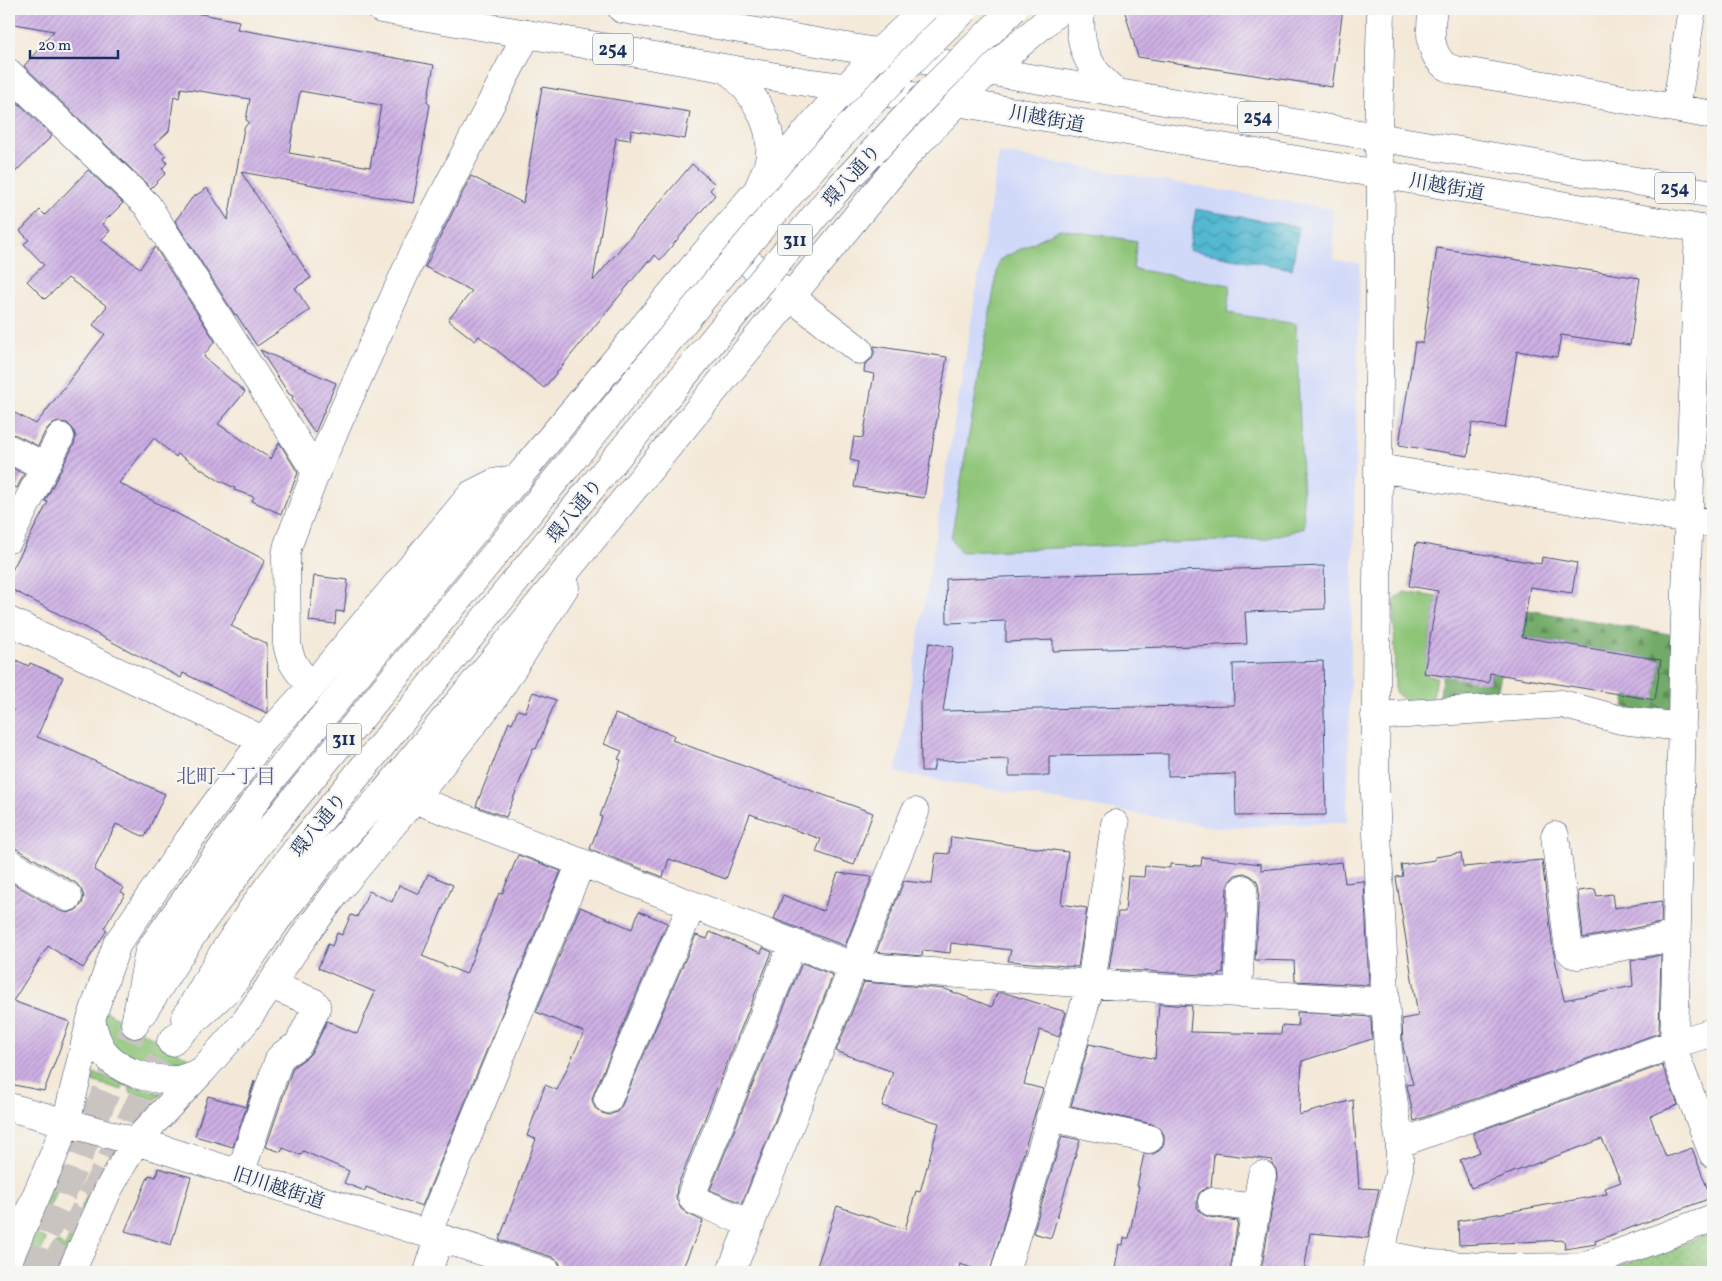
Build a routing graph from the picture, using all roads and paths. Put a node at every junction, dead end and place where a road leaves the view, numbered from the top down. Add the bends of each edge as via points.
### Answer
1 (381, 9) edge
2 (622, 9) edge
3 (925, 9) edge
4 (965, 9) edge
5 (1013, 9) edge
6 (1061, 9) edge
7 (1081, 9) edge
8 (1381, 9) edge
9 (1433, 9) edge
10 (1692, 9) edge
11 (527, 34) junction
12 (879, 52) junction
13 (727, 69) junction
14 (987, 72) junction
15 (9, 73) edge
16 (846, 88) junction
17 (1119, 94) junction
18 (957, 102) junction
19 (1676, 108) junction
20 (1713, 115) edge
21 (1378, 137) junction
22 (1381, 175) junction
23 (759, 187) junction
24 (1713, 194) edge
25 (1706, 230) edge
26 (718, 236) junction
27 (791, 297) junction
28 (859, 350) dead end
29 (60, 437) dead end
30 (9, 449) edge
31 (45, 466) junction
32 (1378, 468) junction
33 (316, 472) junction
34 (519, 478) junction
35 (610, 516) junction
36 (1701, 521) edge
37 (9, 539) edge
38 (9, 622) edge
39 (312, 686) junction
40 (1375, 716) junction
41 (1682, 727) junction
42 (263, 740) junction
43 (414, 800) junction
44 (914, 812) dead end
45 (1115, 824) dead end
46 (1556, 836) dead end
47 (9, 863) edge
48 (581, 863) junction
49 (1243, 889) dead end
50 (68, 897) dead end
51 (692, 905) junction
52 (1677, 936) junction
53 (793, 943) junction
54 (853, 966) junction
55 (1091, 984) junction
56 (270, 985) junction
57 (1238, 993) junction
58 (1385, 1002) junction
59 (91, 1019) junction
60 (1713, 1032) edge
61 (1674, 1044) junction
62 (202, 1071) junction
63 (608, 1099) dead end
64 (9, 1108) edge
65 (1050, 1117) junction
66 (66, 1123) junction
67 (1149, 1139) dead end
68 (134, 1142) junction
69 (1400, 1143) junction
70 (1713, 1154) edge
71 (240, 1174) junction
72 (1262, 1174) dead end
73 (1212, 1202) dead end
74 (1256, 1208) junction
75 (1713, 1218) edge
76 (750, 1224) junction
77 (433, 1236) junction
78 (9, 1258) edge
79 (1379, 1263) edge
80 (71, 1272) edge
81 (428, 1272) edge
82 (547, 1272) edge
83 (731, 1272) edge
84 (1005, 1272) edge
85 (1245, 1272) edge

1 - 11 main road, 川越街道 / 254
2 - 12 main road, 川越街道 / 254
3 - 12 main road
4 - 34 main road, 環八通り / 311, bridge via 899,73 778,206 269,830 198,927 135,1024 149,951 174,915 264,789
5 - 35 main road, 環八通り / 311, bridge via 934,86 834,193 593,486 259,899 171,1042 231,986 275,922 324,860 385,792
6 - 14 main road
7 - 17 main road via 1080,29 1087,58 1100,78
8 - 21 main road
9 - 19 main road via 1432,41 1444,66
10 - 19 main road
11 - 13 main road, 川越街道 / 254
11 - 33 main road via 417,246
12 - 14 main road, 川越街道 / 254
12 - 16 main road
13 - 16 main road, 川越街道 / 254
13 - 23 main road via 750,92 769,137 768,164
14 - 17 main road, 川越街道 / 254
14 - 18 main road
15 - 33 main road via 147,205
16 - 18 main road, 川越街道 / 254
16 - 23 main road
17 - 21 main road, 川越街道 / 254
18 - 22 main road, 川越街道 / 254
18 - 27 main road via 912,150
19 - 20 main road
21 - 22 main road
21 - 24 main road, 川越街道 / 254
22 - 25 main road, 川越街道 / 254
22 - 32 main road
23 - 26 main road
25 - 36 main road
26 - 27 main road
26 - 34 main road
27 - 28 main road
27 - 35 main road
29 - 31 main road
30 - 31 main road
31 - 37 main road
32 - 36 main road
32 - 40 main road
33 - 39 main road via 286,554 289,656
34 - 39 main road via 494,483 472,494
35 - 43 main road via 493,699
36 - 41 main road
38 - 42 main road
39 - 42 main road
40 - 41 main road via 1562,704 1621,720
40 - 58 main road via 1375,794
41 - 52 main road
42 - 59 main road via 117,944
43 - 48 main road
43 - 56 main road via 339,890
44 - 54 main road
45 - 55 main road
46 - 52 main road via 1569,950 1573,954
47 - 50 main road
48 - 51 main road
48 - 77 main road
49 - 57 main road
51 - 53 main road
51 - 63 main road
52 - 61 main road
53 - 54 main road
53 - 76 main road via 692,1197
54 - 55 main road
54 - 76 main road
55 - 57 main road
55 - 65 main road
56 - 62 main road via 245,1022
56 - 71 main road via 313,1002 316,1009 298,1045 279,1059
57 - 58 main road
58 - 69 main road via 1389,1072
59 - 62 main road via 96,1040 120,1067 174,1080
59 - 66 main road
60 - 61 main road
61 - 69 main road
61 - 70 main road
62 - 68 main road
64 - 66 main road, 旧川越街道
65 - 67 main road
65 - 84 main road
66 - 68 main road, 旧川越街道
66 - 78 main road
68 - 71 main road, 旧川越街道
68 - 80 main road
69 - 79 main road via 1399,1174
71 - 77 main road, 旧川越街道
72 - 74 main road
73 - 74 main road
74 - 85 main road
75 - 79 main road via 1581,1268
76 - 83 main road
77 - 81 main road
77 - 82 main road, 旧川越街道

